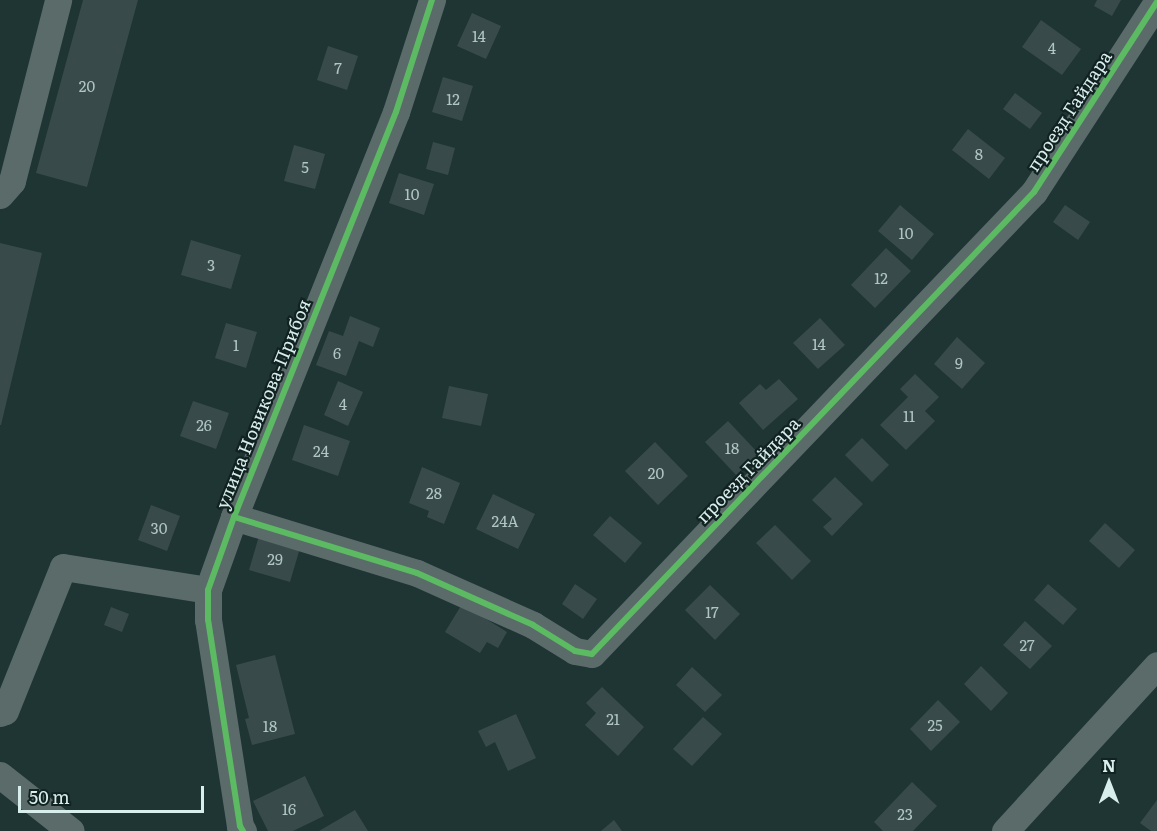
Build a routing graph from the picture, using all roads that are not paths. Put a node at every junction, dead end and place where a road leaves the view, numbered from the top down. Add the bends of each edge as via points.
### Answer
1 (58, 0) edge
2 (432, 0) edge
3 (1157, 2) edge
4 (0, 195) edge
5 (234, 517) junction
6 (208, 590) junction
7 (1157, 665) edge
8 (0, 713) edge
9 (0, 775) edge
10 (71, 831) edge
11 (243, 831) edge
12 (1005, 831) edge

1 - 4 street via 12,181
2 - 5 street, улица Новикова-Прибоя via 396,112
3 - 5 street, проезд Гайдара via 1035,192 592,654 575,651 533,625 417,573
5 - 6 street, улица Новикова-Прибоя
6 - 8 street via 63,567 5,711
6 - 11 street, улица Новикова-Прибоя via 208,620
7 - 12 street
9 - 10 street

